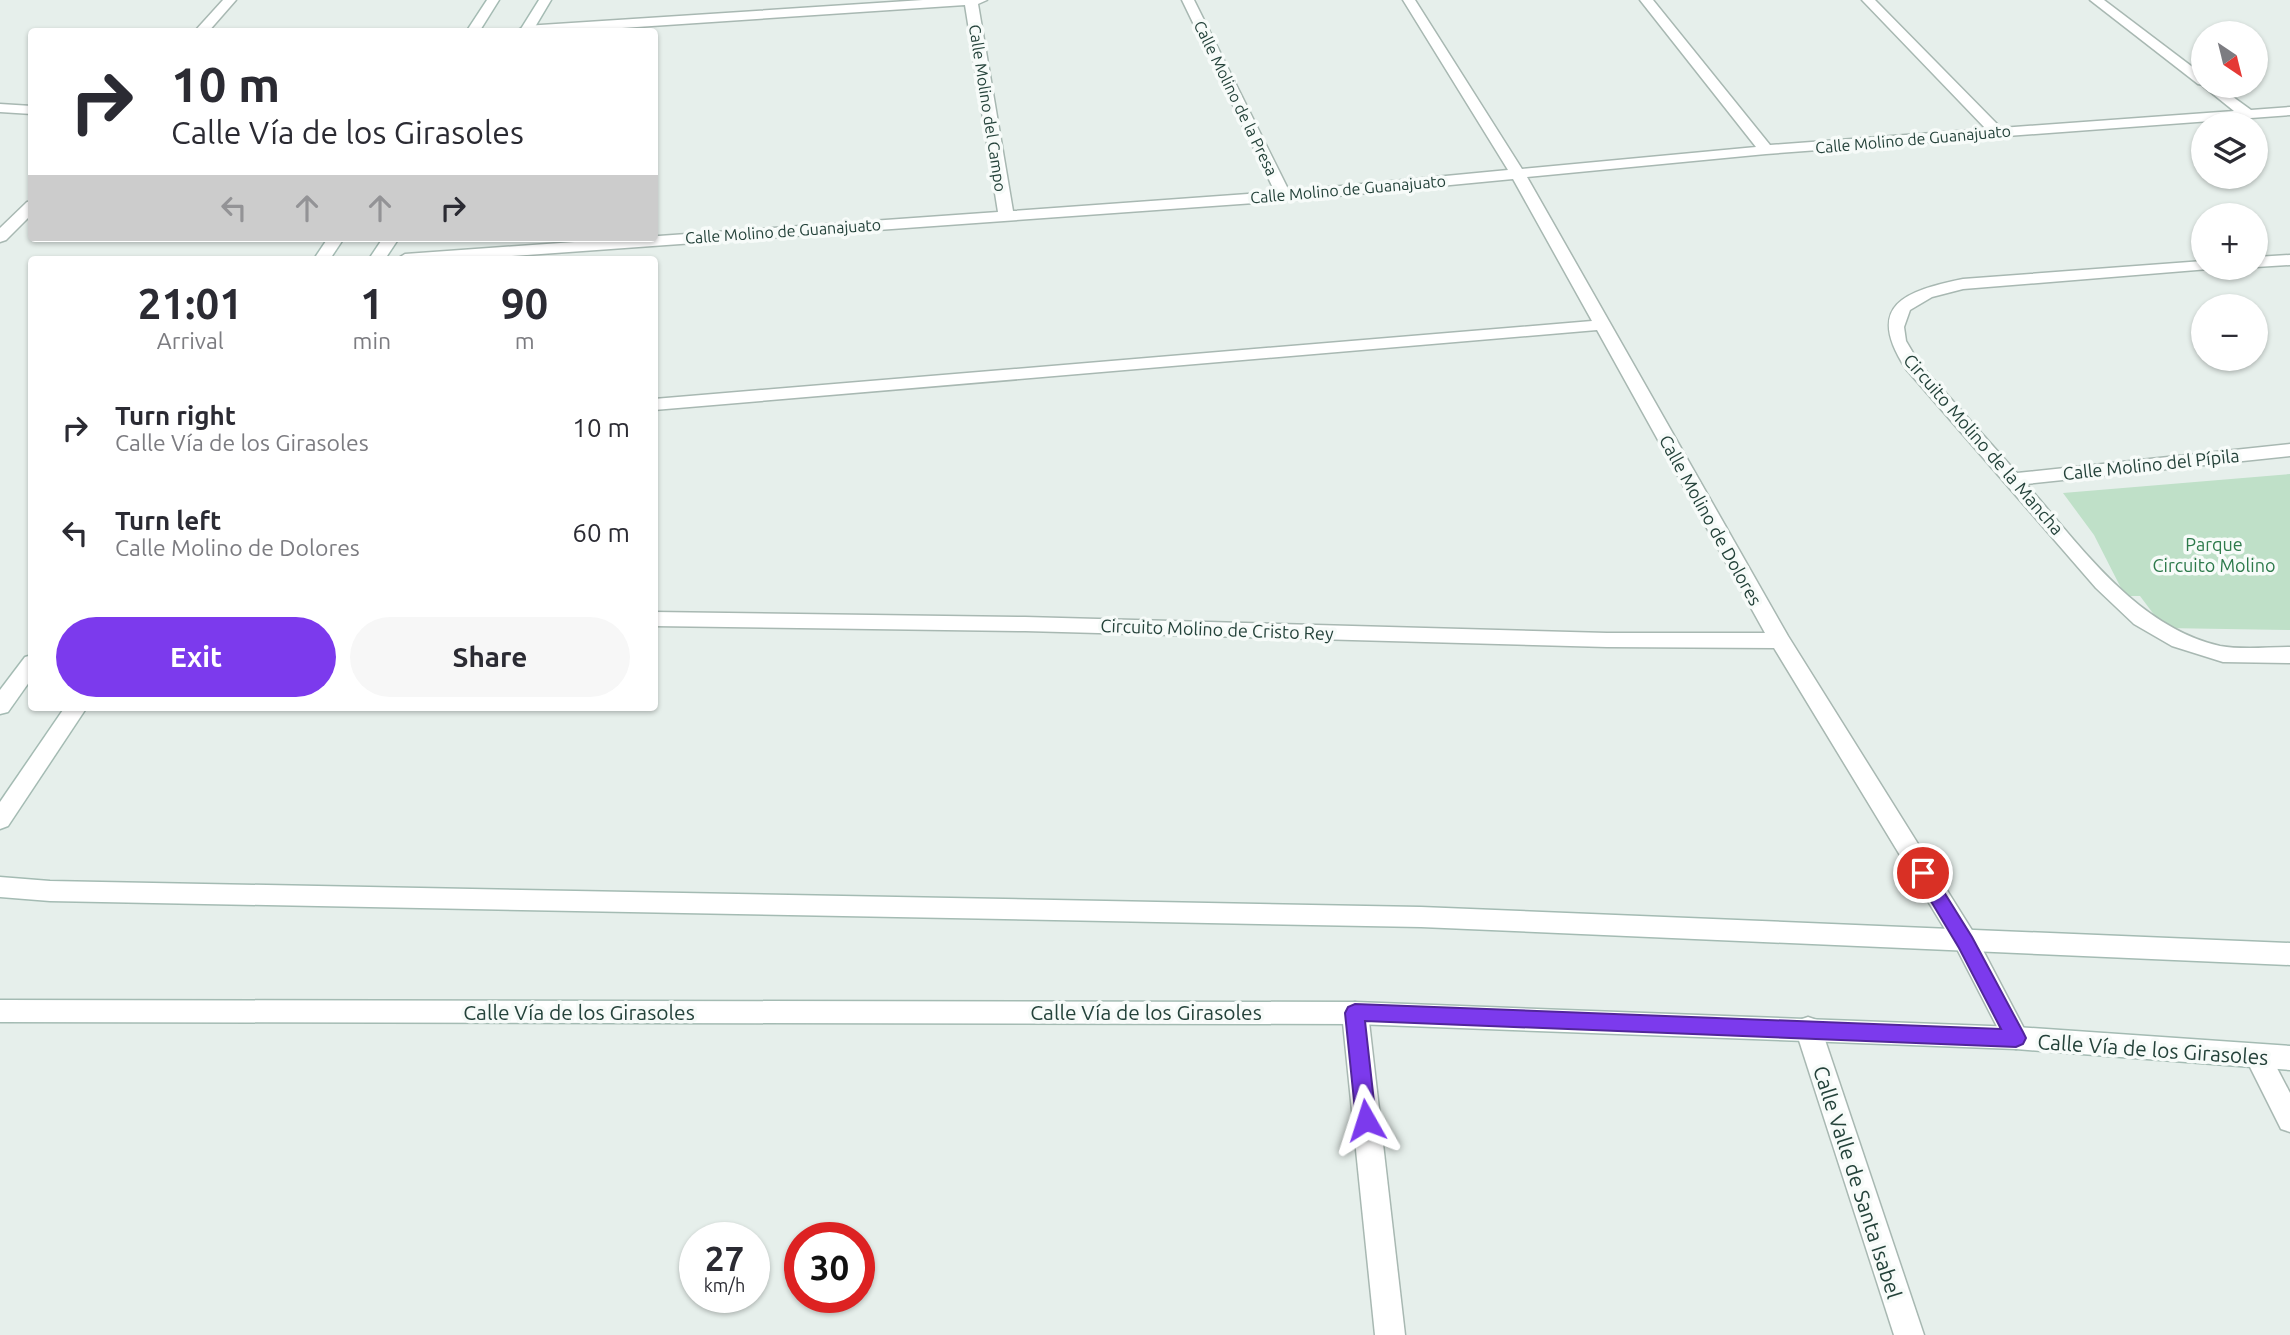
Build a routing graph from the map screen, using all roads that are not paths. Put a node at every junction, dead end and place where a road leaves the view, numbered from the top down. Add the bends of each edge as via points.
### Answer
1 (230, 0) edge
2 (493, 0) edge
3 (545, 0) edge
4 (981, 0) edge
5 (1188, 0) edge
6 (1409, 0) edge
7 (1646, 0) edge
8 (1868, 0) edge
9 (2096, 0) edge
10 (971, 1) edge
11 (204, 28) edge
12 (475, 28) edge
13 (527, 28) edge
14 (570, 28) edge
15 (2191, 72) edge
16 (2226, 98) edge
17 (0, 107) edge
18 (28, 110) edge
19 (2290, 111) edge
20 (2245, 112) edge
21 (2268, 112) edge
22 (2191, 117) edge
23 (1997, 132) junction
24 (1766, 150) junction
25 (1517, 172) junction
26 (1284, 197) junction
27 (28, 209) edge
28 (1006, 215) junction
29 (0, 237) edge
30 (658, 240) edge
31 (637, 242) edge
32 (446, 256) edge
33 (2290, 260) edge
34 (2268, 261) edge
35 (2191, 267) edge
36 (1601, 325) junction
37 (658, 405) edge
38 (2290, 450) edge
39 (2013, 479) junction
40 (658, 619) edge
41 (1780, 642) junction
42 (2290, 655) edge
43 (28, 668) edge
44 (0, 706) edge
45 (73, 711) edge
46 (0, 820) edge
47 (0, 887) edge
48 (1966, 942) junction
49 (2290, 954) edge
50 (0, 1011) edge
51 (1355, 1013) junction
52 (1808, 1028) junction
53 (2016, 1038) junction
54 (2258, 1058) junction
55 (2290, 1058) edge
56 (2290, 1120) edge
57 (1390, 1335) edge
58 (1909, 1335) edge

1 - 11 street
2 - 12 street
3 - 13 street
4 - 10 street
5 - 26 street, Calle Molino de la Presa
6 - 25 street, Calle Molino de Dolores
7 - 24 street
8 - 23 street
9 - 15 street
10 - 14 street
10 - 28 street, Calle Molino del Campo
16 - 20 street
17 - 18 street
19 - 21 street, Calle Molino de Guanajuato
22 - 23 street, Calle Molino de Guanajuato
23 - 24 street, Calle Molino de Guanajuato
24 - 25 street, Calle Molino de Guanajuato
25 - 26 street, Calle Molino de Guanajuato
25 - 36 street, Calle Molino de Dolores
26 - 28 street, Calle Molino de Guanajuato
27 - 29 street
28 - 30 street, Calle Molino de Guanajuato
31 - 32 street, Calle Molino de Guanajuato
33 - 34 street
35 - 39 street, Circuito Molino de la Mancha via 1963,284 1925,292 1908,302 1896,324 1898,341 1912,365
36 - 37 street
36 - 41 street, Calle Molino de Dolores
38 - 39 street, Calle Molino del Pípila
39 - 42 street, Circuito Molino de la Mancha via 2103,583 2141,619 2179,641 2223,654
40 - 41 street, Circuito Molino de Cristo Rey
41 - 48 street, Calle Molino de Dolores
43 - 44 street
45 - 46 street
47 - 48 street via 1421,917
48 - 49 street
48 - 53 street, Calle Molino de Dolores
50 - 51 street, Calle Vía de los Girasoles
51 - 52 street, Calle Vía de los Girasoles
51 - 57 street
52 - 53 street, Calle Vía de los Girasoles
52 - 58 street, Calle Valle de Santa Isabel
53 - 54 street, Calle Vía de los Girasoles
54 - 55 street, Calle Vía de los Girasoles
54 - 56 street

